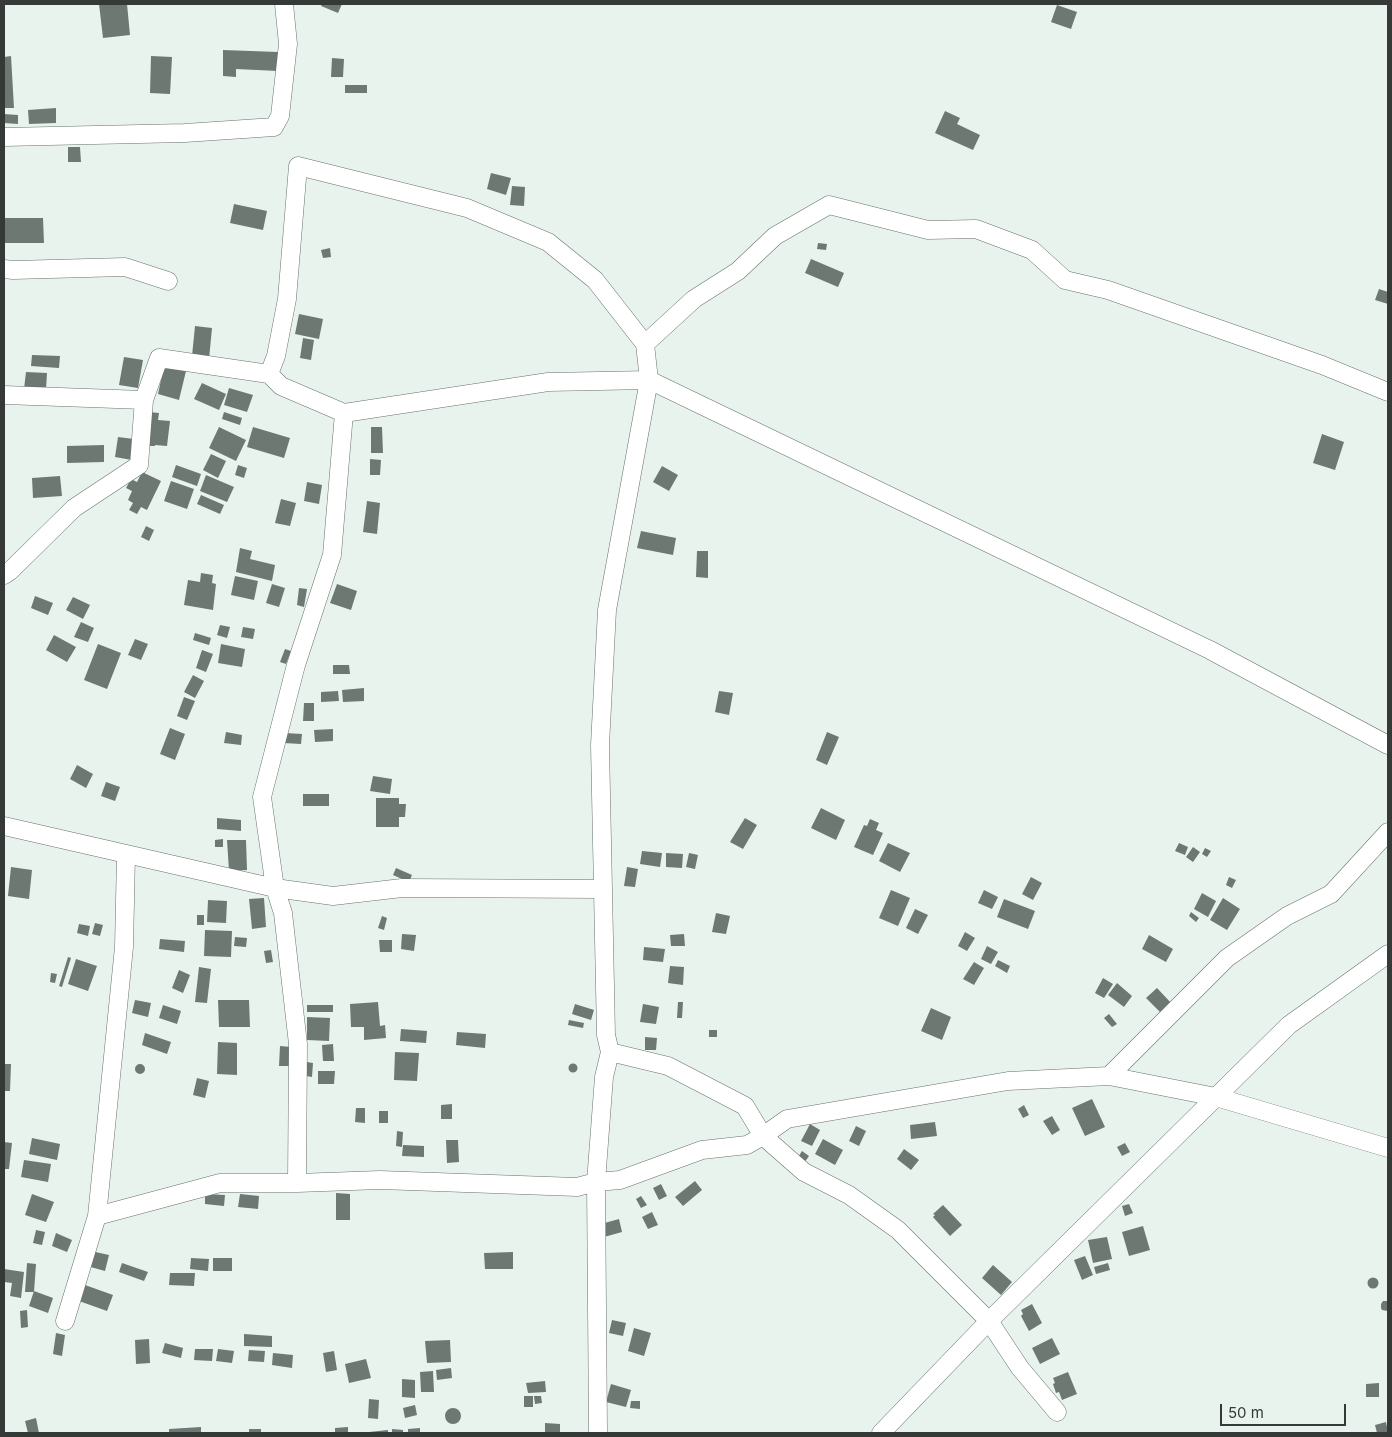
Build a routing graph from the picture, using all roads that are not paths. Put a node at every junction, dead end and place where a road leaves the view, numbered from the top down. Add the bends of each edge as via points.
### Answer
1 (284, 4) edge
2 (4, 137) edge
3 (4, 268) edge
4 (168, 281) dead end
5 (645, 344) junction
6 (269, 374) junction
7 (650, 380) junction
8 (1388, 392) edge
9 (4, 395) edge
10 (144, 400) junction
11 (344, 413) junction
12 (4, 575) edge
13 (1388, 745) edge
14 (4, 826) edge
15 (1388, 832) edge
16 (126, 855) junction
17 (275, 888) junction
18 (603, 889) junction
19 (1388, 954) edge
20 (610, 1052) junction
21 (1109, 1076) junction
22 (1216, 1097) junction
23 (763, 1136) junction
24 (1388, 1148) edge
25 (297, 1182) junction
26 (596, 1182) junction
27 (97, 1216) junction
28 (65, 1321) dead end
29 (989, 1321) junction
30 (1058, 1412) dead end
31 (598, 1433) edge
32 (881, 1433) edge

1 - 2 street via 288,44 280,116 274,127 185,133
3 - 4 street via 125,267
5 - 6 street via 595,280 548,242 467,208 298,166 287,299 276,356
5 - 7 street
5 - 8 street via 694,299 738,271 774,236 829,205 928,230 976,229 1032,250 1065,280 1108,290 1322,365
6 - 10 street via 159,358
6 - 11 street via 281,386
7 - 11 street via 548,382
7 - 13 street via 1210,650
7 - 18 street via 607,610 600,745
9 - 10 street
10 - 12 street via 139,465 74,508
11 - 17 street via 332,556 296,665 262,797
14 - 16 street
15 - 21 street via 1331,894 1287,916 1227,958
16 - 17 street
16 - 27 street via 124,947
17 - 18 street via 333,896 402,888
17 - 25 street via 283,913 298,1044
18 - 20 street via 606,1035
19 - 22 street via 1290,1025
20 - 23 street via 668,1066 745,1106
20 - 26 street via 604,1077
21 - 22 street
21 - 23 street via 1008,1081 787,1119
22 - 24 street
22 - 29 street
23 - 26 street via 747,1145 702,1150 620,1180
23 - 29 street via 804,1172 849,1195 898,1230
25 - 26 street via 380,1180 577,1187
25 - 27 street via 220,1183
26 - 31 street
27 - 28 street
29 - 30 street via 1020,1368
29 - 32 street

